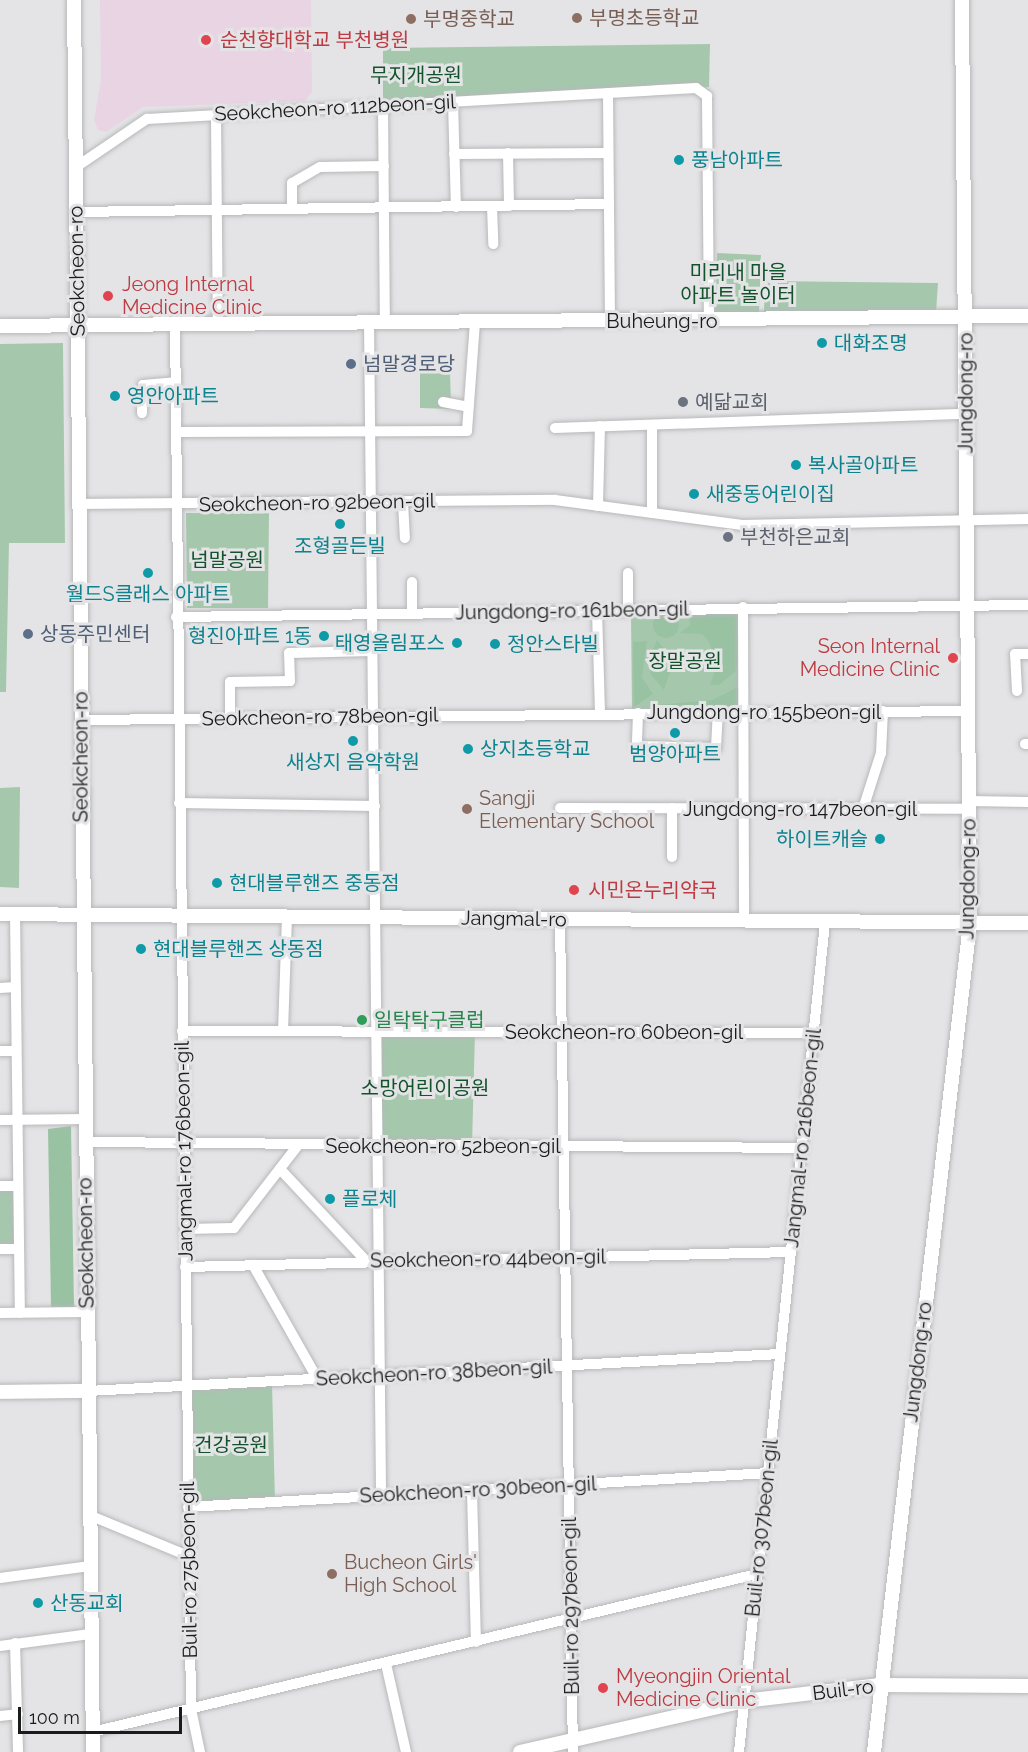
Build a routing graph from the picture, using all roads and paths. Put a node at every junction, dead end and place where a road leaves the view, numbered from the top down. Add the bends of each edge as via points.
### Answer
1 (75, 0) edge
2 (962, 0) edge
3 (608, 93) junction
4 (453, 102) junction
5 (383, 106) junction
6 (216, 115) junction
7 (508, 153) junction
8 (609, 153) junction
9 (454, 154) junction
10 (384, 166) junction
11 (76, 167) junction
12 (609, 204) junction
13 (492, 206) junction
14 (509, 206) junction
15 (456, 207) junction
16 (385, 208) junction
17 (292, 209) junction
18 (217, 210) junction
19 (76, 212) junction
20 (493, 244) dead end
21 (966, 316) junction
22 (1028, 316) edge
23 (709, 321) junction
24 (475, 322) junction
25 (610, 322) junction
26 (369, 323) junction
27 (385, 323) junction
28 (175, 324) junction
29 (218, 324) junction
30 (77, 325) junction
31 (0, 326) edge
32 (175, 382) junction
33 (443, 402) dead end
34 (469, 407) junction
35 (142, 413) dead end
36 (965, 414) junction
37 (652, 425) junction
38 (600, 426) junction
39 (555, 428) dead end
40 (176, 432) junction
41 (370, 433) junction
42 (370, 502) junction
43 (403, 502) junction
44 (79, 504) junction
45 (175, 504) junction
46 (598, 506) junction
47 (652, 513) junction
48 (1028, 519) edge
49 (966, 520) junction
50 (405, 538) dead end
51 (628, 573) dead end
52 (411, 582) dead end
53 (967, 605) junction
54 (1028, 605) edge
55 (743, 607) junction
56 (627, 609) junction
57 (597, 610) junction
58 (412, 614) junction
59 (371, 615) junction
60 (177, 617) junction
61 (372, 651) junction
62 (1028, 654) edge
63 (1017, 691) dead end
64 (884, 711) junction
65 (968, 711) junction
66 (718, 712) junction
67 (744, 712) junction
68 (638, 713) junction
69 (559, 714) joint
70 (600, 714) junction
71 (374, 716) junction
72 (230, 718) junction
73 (177, 719) junction
74 (81, 720) junction
75 (1028, 802) edge
76 (179, 803) junction
77 (969, 805) junction
78 (375, 806) junction
79 (560, 808) dead end
80 (672, 808) junction
81 (745, 809) junction
82 (863, 809) junction
83 (672, 857) dead end
84 (0, 914) edge
85 (15, 914) junction
86 (82, 914) junction
87 (181, 915) junction
88 (287, 916) junction
89 (375, 917) junction
90 (560, 919) junction
91 (744, 921) junction
92 (825, 922) junction
93 (970, 923) junction
94 (1028, 923) edge
95 (15, 987) junction
96 (0, 988) edge
97 (182, 1031) junction
98 (283, 1031) junction
99 (376, 1031) junction
100 (562, 1032) junction
101 (814, 1033) junction
102 (0, 1051) edge
103 (16, 1051) junction
104 (85, 1119) junction
105 (0, 1120) edge
106 (17, 1120) junction
107 (85, 1142) junction
108 (184, 1143) junction
109 (299, 1144) junction
110 (378, 1145) junction
111 (564, 1146) junction
112 (802, 1148) junction
113 (280, 1169) junction
114 (0, 1186) edge
115 (18, 1186) junction
116 (185, 1228) junction
117 (0, 1249) edge
118 (18, 1249) junction
119 (791, 1252) junction
120 (565, 1257) junction
121 (373, 1262) junction
122 (253, 1266) junction
123 (185, 1267) junction
124 (87, 1312) junction
125 (0, 1313) edge
126 (20, 1313) junction
127 (780, 1354) junction
128 (567, 1366) junction
129 (380, 1377) junction
130 (318, 1380) junction
131 (187, 1388) junction
132 (88, 1391) junction
133 (0, 1392) edge
134 (768, 1473) junction
135 (569, 1485) junction
136 (472, 1491) junction
137 (381, 1496) junction
138 (188, 1507) junction
139 (89, 1515) junction
140 (188, 1556) junction
141 (90, 1566) junction
142 (757, 1574) junction
143 (0, 1578) edge
144 (571, 1619) junction
145 (90, 1634) junction
146 (477, 1642) junction
147 (15, 1643) junction
148 (0, 1646) edge
149 (386, 1664) junction
150 (880, 1685) junction
151 (1028, 1686) edge
152 (744, 1701) junction
153 (190, 1709) junction
154 (18, 1714) junction
155 (0, 1716) edge
156 (92, 1732) junction
157 (573, 1745) edge
158 (18, 1752) edge
159 (93, 1752) edge
160 (200, 1752) edge
161 (406, 1752) edge
162 (520, 1752) edge
163 (739, 1752) edge
164 (874, 1752) edge

1 - 11 street, Seokcheon-ro
2 - 21 street, Jungdong-ro
3 - 4 street, Seokcheon-ro 112beon-gil
3 - 8 street
3 - 23 street, Seokcheon-ro 112beon-gil via 696,88 707,96
4 - 5 street, Seokcheon-ro 112beon-gil
4 - 9 street
5 - 6 street, Seokcheon-ro 112beon-gil
5 - 10 street
6 - 11 street, Seokcheon-ro 112beon-gil via 147,118
6 - 18 street
7 - 8 street
7 - 9 street
7 - 14 street
8 - 12 street
9 - 15 street
10 - 16 street
10 - 17 street via 321,167 292,183
11 - 19 street, Seokcheon-ro
12 - 14 street
12 - 25 street
13 - 14 street
13 - 15 street
13 - 20 street
15 - 16 street
16 - 17 street
16 - 27 street
17 - 18 street
18 - 19 street
18 - 29 street
19 - 30 street, Seokcheon-ro
21 - 22 street, Buheung-ro
21 - 23 street, Buheung-ro
21 - 36 street, Jungdong-ro
23 - 25 street, Buheung-ro
24 - 25 street, Buheung-ro
24 - 27 street, Buheung-ro
24 - 34 street
26 - 27 street, Buheung-ro
26 - 29 street, Buheung-ro
26 - 41 street
28 - 29 street, Buheung-ro
28 - 30 street, Buheung-ro
28 - 32 street, Jangmal-ro 176beon-gil
30 - 31 street, Buheung-ro
30 - 44 street, Seokcheon-ro
32 - 35 street via 143,385
32 - 40 street, Jangmal-ro 176beon-gil
33 - 34 street
34 - 41 street via 467,431
36 - 37 street
36 - 49 street, Jungdong-ro
37 - 38 street
37 - 47 street
38 - 39 street
38 - 46 street
40 - 41 street
40 - 45 street, Jangmal-ro 176beon-gil
41 - 42 street
42 - 43 street, Seokcheon-ro 92beon-gil
42 - 45 street, Seokcheon-ro 92beon-gil
42 - 59 street
43 - 46 street, Seokcheon-ro 92beon-gil via 555,500
43 - 50 street
44 - 45 street, Seokcheon-ro 92beon-gil
44 - 74 street, Seokcheon-ro
45 - 60 street, Jangmal-ro 176beon-gil
46 - 47 street, Seokcheon-ro 92beon-gil
47 - 49 street, Seokcheon-ro 92beon-gil via 742,525
48 - 49 street, Seokcheon-ro 92beon-gil
49 - 53 street, Jungdong-ro
51 - 56 street
52 - 58 street
53 - 54 street, Jungdong-ro 161beon-gil
53 - 55 street, Jungdong-ro 161beon-gil
53 - 65 street, Jungdong-ro
55 - 56 street, Jungdong-ro 161beon-gil
55 - 67 street
56 - 57 street, Jungdong-ro 161beon-gil
57 - 58 street, Jungdong-ro 161beon-gil
57 - 70 street
58 - 59 street, Jungdong-ro 161beon-gil
59 - 60 street, Jungdong-ro 161beon-gil
59 - 61 street
60 - 73 street, Jangmal-ro 176beon-gil
61 - 71 street
61 - 72 street via 289,653 290,681 230,682
62 - 63 street via 1015,654
64 - 65 street, Jungdong-ro 155beon-gil
64 - 67 street, Jungdong-ro 155beon-gil
64 - 82 street via 881,753
65 - 77 street, Jungdong-ro
66 - 67 street, Jungdong-ro 155beon-gil
66 - 68 street, Jungdong-ro 155beon-gil via 676,717
66 - 68 street via 716,748 637,746
67 - 81 street
68 - 70 street, Jungdong-ro 155beon-gil
69 - 70 street, Jungdong-ro 155beon-gil
69 - 71 street, Seokcheon-ro 78beon-gil
71 - 72 street, Seokcheon-ro 78beon-gil
71 - 78 street
72 - 73 street, Seokcheon-ro 78beon-gil
73 - 74 street, Seokcheon-ro 78beon-gil
73 - 76 street, Jangmal-ro 176beon-gil
74 - 86 street, Seokcheon-ro
75 - 77 street, Jungdong-ro 147beon-gil
76 - 78 street
76 - 87 street, Jangmal-ro 176beon-gil
77 - 82 street, Jungdong-ro 147beon-gil
77 - 93 street, Jungdong-ro
78 - 89 street
79 - 80 street, Jungdong-ro 147beon-gil
80 - 81 street, Jungdong-ro 147beon-gil
80 - 83 street
81 - 82 street, Jungdong-ro 147beon-gil
81 - 91 street
84 - 85 street, Jangmal-ro
85 - 86 street, Jangmal-ro
85 - 95 street
86 - 87 street, Jangmal-ro
86 - 104 street, Seokcheon-ro
87 - 88 street, Jangmal-ro
87 - 97 street, Jangmal-ro 176beon-gil
88 - 89 street, Jangmal-ro
88 - 98 street
89 - 90 street, Jangmal-ro
89 - 99 street
90 - 91 street, Jangmal-ro
90 - 100 street, Buil-ro 297beon-gil
91 - 92 street, Jangmal-ro
92 - 93 street, Jangmal-ro
92 - 101 street, Jangmal-ro 216beon-gil
93 - 94 street, Jangmal-ro
93 - 150 street, Jungdong-ro
95 - 96 street
95 - 103 street
97 - 98 street, Seokcheon-ro 60beon-gil
97 - 108 street, Jangmal-ro 176beon-gil
98 - 99 street, Seokcheon-ro 60beon-gil
99 - 100 street, Seokcheon-ro 60beon-gil
99 - 110 street
100 - 101 street, Seokcheon-ro 60beon-gil
100 - 111 street, Buil-ro 297beon-gil
101 - 112 street, Jangmal-ro 216beon-gil
102 - 103 street
103 - 106 street
104 - 106 street
104 - 107 street, Seokcheon-ro
105 - 106 street
106 - 115 street
107 - 108 street, Seokcheon-ro 52beon-gil
107 - 124 street, Seokcheon-ro
108 - 109 street, Seokcheon-ro 52beon-gil
108 - 116 street, Jangmal-ro 176beon-gil
109 - 110 street, Seokcheon-ro 52beon-gil
109 - 113 street
110 - 111 street, Seokcheon-ro 52beon-gil
110 - 121 street
111 - 112 street, Seokcheon-ro 52beon-gil
111 - 120 street, Buil-ro 297beon-gil
112 - 119 street, Jangmal-ro 216beon-gil
113 - 116 street via 234,1228
113 - 121 street
114 - 115 street
115 - 118 street
116 - 123 street, Jangmal-ro 176beon-gil
117 - 118 street
118 - 126 street
119 - 120 street, Seokcheon-ro 44beon-gil
119 - 127 street, Jangmal-ro 216beon-gil
120 - 121 street, Seokcheon-ro 44beon-gil
120 - 128 street, Buil-ro 297beon-gil
121 - 122 street, Seokcheon-ro 44beon-gil
121 - 129 street
122 - 123 street, Seokcheon-ro 44beon-gil
122 - 130 street
123 - 131 street, Jangmal-ro 176beon-gil
124 - 126 street
124 - 132 street, Seokcheon-ro
125 - 126 street
127 - 128 street, Seokcheon-ro 38beon-gil
127 - 134 street, Buil-ro 307beon-gil
128 - 129 street, Seokcheon-ro 38beon-gil
128 - 135 street, Buil-ro 297beon-gil
129 - 130 street, Seokcheon-ro 38beon-gil
129 - 137 street
130 - 131 street, Seokcheon-ro 38beon-gil
131 - 132 street, Seokcheon-ro 38beon-gil
131 - 138 street, Buil-ro 275beon-gil
132 - 133 street
132 - 139 street, Seokcheon-ro
134 - 135 street, Seokcheon-ro 30beon-gil
134 - 142 street, Buil-ro 307beon-gil
135 - 136 street, Seokcheon-ro 30beon-gil
135 - 144 street, Buil-ro 297beon-gil
136 - 137 street, Seokcheon-ro 30beon-gil
136 - 146 street
137 - 138 street, Seokcheon-ro 30beon-gil
138 - 140 street, Buil-ro 275beon-gil
139 - 140 street
139 - 141 street, Seokcheon-ro
140 - 153 street, Buil-ro 275beon-gil
141 - 143 street
141 - 145 street, Seokcheon-ro
142 - 144 street
142 - 152 street, Buil-ro 307beon-gil
144 - 146 street
144 - 157 street, Buil-ro 297beon-gil
145 - 147 street
145 - 156 street, Seokcheon-ro
146 - 149 street
147 - 148 street
147 - 154 street
149 - 153 street
149 - 161 street
150 - 151 street, Buil-ro
150 - 152 street, Buil-ro
150 - 164 street, Jungdong-ro
152 - 157 street, Buil-ro
152 - 163 street, Buil-ro 307beon-gil
153 - 156 street
153 - 160 street, Buil-ro 275beon-gil
154 - 155 street
154 - 158 street
156 - 159 street, Seokcheon-ro
157 - 162 street, Buil-ro

